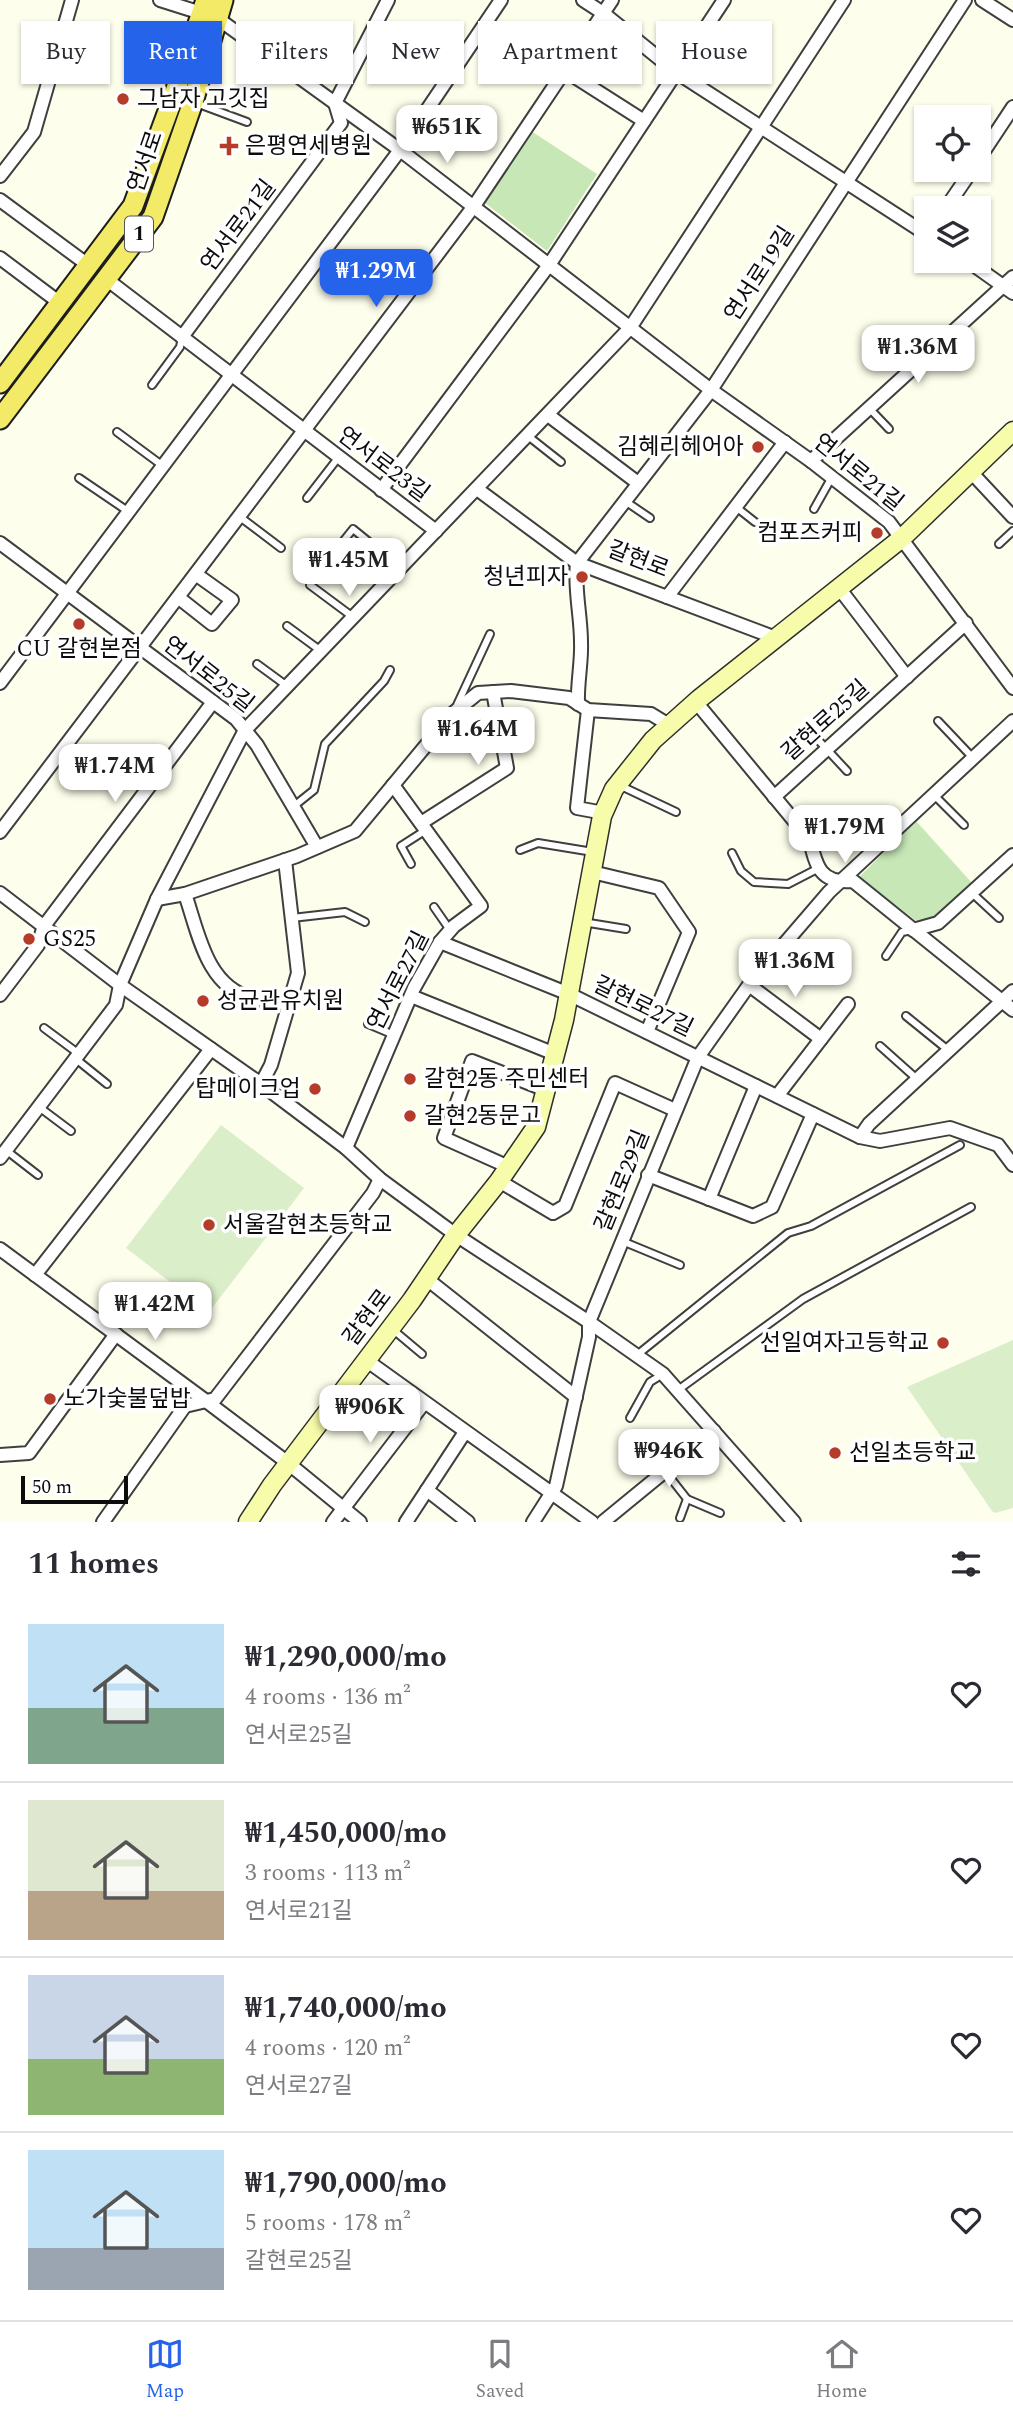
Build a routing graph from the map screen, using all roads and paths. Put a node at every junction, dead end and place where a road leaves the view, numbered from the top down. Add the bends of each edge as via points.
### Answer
1 (72, 0) edge
2 (160, 0) edge
3 (388, 0) edge
4 (501, 0) edge
5 (583, 0) edge
6 (612, 0) edge
7 (724, 0) edge
8 (844, 0) edge
9 (965, 0) edge
10 (982, 0) edge
11 (212, 8) edge
12 (603, 13) junction
13 (1013, 20) edge
14 (598, 21) edge
15 (710, 21) edge
16 (656, 56) edge
17 (555, 84) edge
18 (586, 84) edge
19 (668, 84) edge
20 (694, 84) edge
21 (193, 102) junction
22 (335, 103) junction
23 (1013, 107) edge
24 (644, 121) junction
25 (247, 122) dead end
26 (761, 129) junction
27 (991, 140) edge
28 (400, 150) junction
29 (0, 176) edge
30 (845, 182) junction
31 (0, 200) edge
32 (474, 206) junction
33 (914, 226) edge
34 (0, 258) edge
35 (88, 265) junction
36 (549, 265) junction
37 (985, 273) edge
38 (1013, 277) edge
39 (105, 278) junction
40 (1008, 289) edge
41 (60, 303) junction
42 (630, 328) junction
43 (182, 337) junction
44 (233, 374) junction
45 (0, 383) edge
46 (152, 385) dead end
47 (710, 390) junction
48 (869, 408) junction
49 (548, 415) junction
50 (0, 419) edge
51 (889, 429) dead end
52 (1013, 431) edge
53 (117, 432) dead end
54 (304, 432) junction
55 (528, 436) junction
56 (785, 442) junction
57 (338, 458) junction
58 (811, 461) junction
59 (561, 462) dead end
60 (163, 466) junction
61 (971, 472) junction
62 (832, 477) junction
63 (79, 478) dead end
64 (638, 483) junction
65 (380, 489) junction
66 (477, 489) junction
67 (307, 498) dead end
68 (625, 501) junction
69 (736, 507) junction
70 (814, 509) dead end
71 (129, 512) junction
72 (240, 517) junction
73 (650, 517) dead end
74 (1013, 517) edge
75 (755, 522) dead end
76 (436, 531) junction
77 (1013, 531) edge
78 (902, 538) junction
79 (221, 542) joint
80 (0, 543) edge
81 (341, 544) dead end
82 (999, 544) dead end
83 (281, 548) dead end
84 (577, 563) junction
85 (401, 568) junction
86 (197, 575) junction
87 (310, 585) dead end
88 (839, 588) junction
89 (67, 594) junction
90 (667, 597) junction
91 (179, 598) junction
92 (353, 617) junction
93 (966, 623) junction
94 (287, 626) dead end
95 (491, 634) dead end
96 (776, 638) junction
97 (141, 649) junction
98 (321, 651) junction
99 (257, 664) dead end
100 (390, 670) dead end
101 (907, 677) junction
102 (0, 683) edge
103 (288, 686) junction
104 (1013, 688) edge
105 (493, 692) junction
106 (213, 702) junction
107 (696, 702) junction
108 (583, 707) junction
109 (452, 714) junction
110 (938, 720) dead end
111 (1013, 721) edge
112 (669, 725) junction
113 (807, 728) dead end
114 (245, 730) junction
115 (827, 749) junction
116 (973, 758) junction
117 (847, 771) dead end
118 (618, 784) junction
119 (393, 785) junction
120 (934, 795) junction
121 (774, 797) junction
122 (294, 806) junction
123 (676, 812) dead end
124 (604, 813) junction
125 (964, 825) dead end
126 (423, 827) junction
127 (0, 832) edge
128 (317, 848) junction
129 (520, 850) dead end
130 (596, 852) junction
131 (732, 853) dead end
132 (1013, 855) edge
133 (285, 860) junction
134 (411, 864) dead end
135 (819, 868) junction
136 (592, 872) junction
137 (839, 882) junction
138 (0, 893) edge
139 (972, 893) junction
140 (185, 894) junction
141 (157, 899) junction
142 (434, 907) dead end
143 (292, 918) junction
144 (999, 918) dead end
145 (365, 922) dead end
146 (582, 922) junction
147 (44, 926) junction
148 (626, 929) dead end
149 (450, 930) junction
150 (914, 930) junction
151 (440, 942) junction
152 (886, 956) dead end
153 (120, 985) junction
154 (750, 985) junction
155 (1013, 991) edge
156 (569, 993) junction
157 (0, 995) edge
158 (411, 996) junction
159 (1002, 1001) junction
160 (289, 1003) junction
161 (848, 1004) dead end
162 (1013, 1010) edge
163 (906, 1016) dead end
164 (368, 1024) dead end
165 (44, 1028) dead end
166 (647, 1032) junction
167 (394, 1035) junction
168 (821, 1039) junction
169 (880, 1046) dead end
170 (211, 1049) junction
171 (948, 1051) junction
172 (555, 1054) junction
173 (77, 1057) junction
174 (698, 1057) junction
175 (917, 1079) junction
176 (107, 1084) dead end
177 (261, 1084) junction
178 (756, 1086) junction
179 (546, 1090) junction
180 (777, 1096) junction
181 (39, 1107) junction
182 (675, 1110) junction
183 (813, 1114) junction
184 (71, 1131) dead end
185 (860, 1137) junction
186 (960, 1145) dead end
187 (346, 1148) junction
188 (3, 1154) edge
189 (1013, 1166) edge
190 (504, 1174) junction
191 (38, 1175) dead end
192 (648, 1175) junction
193 (380, 1179) junction
194 (709, 1199) junction
195 (971, 1207) dead end
196 (456, 1235) junction
197 (622, 1241) junction
198 (0, 1249) edge
199 (680, 1265) dead end
200 (35, 1275) junction
201 (426, 1279) junction
202 (589, 1322) junction
203 (391, 1328) junction
204 (116, 1334) junction
205 (422, 1354) dead end
206 (636, 1355) junction
207 (366, 1360) junction
208 (663, 1374) junction
209 (678, 1390) junction
210 (576, 1397) junction
211 (206, 1401) junction
212 (424, 1404) junction
213 (631, 1418) dead end
214 (714, 1431) junction
215 (465, 1432) junction
216 (0, 1455) edge
217 (288, 1463) junction
218 (665, 1471) junction
219 (428, 1490) junction
220 (552, 1494) junction
221 (687, 1499) junction
222 (343, 1506) junction
223 (720, 1513) dead end
224 (680, 1518) dead end
225 (791, 1521) edge
226 (103, 1522) edge
227 (248, 1522) edge
228 (333, 1522) edge
229 (360, 1522) edge
230 (406, 1522) edge
231 (468, 1522) edge
232 (533, 1522) edge
233 (592, 1522) edge
234 (603, 1522) edge

1 - 29 street via 34,132
2 - 11 street, 연서로21길
3 - 22 street, 연서로21길
4 - 28 street
5 - 12 street
6 - 12 street
7 - 15 street
8 - 26 street
9 - 30 street, 연서로19길
10 - 13 street
11 - 21 main road, 연서로 / 1
11 - 22 street, 연서로21길
11 - 35 main road, 연서로 / 1 via 133,206
12 - 14 street
12 - 16 street
17 - 32 street
18 - 24 street
19 - 24 street
20 - 26 street
21 - 25 lane
21 - 39 main road, 연서로 / 1 via 153,217
22 - 28 street, 연서로21길
22 - 43 street, 연서로21길 via 341,123
23 - 27 street
24 - 36 street
26 - 30 street
26 - 42 street
28 - 32 street, 연서로21길
28 - 44 street
30 - 33 street
30 - 47 street, 연서로19길
31 - 35 street
32 - 36 street, 연서로21길
32 - 54 street
34 - 41 street
35 - 41 main road, 연서로 / 1
36 - 42 street, 연서로21길
36 - 65 street
37 - 40 street
38 - 40 street
39 - 43 street, 연서로23길
39 - 50 main road, 연서로 / 1
40 - 48 street
41 - 45 main road, 연서로 / 1
42 - 47 street, 연서로21길
42 - 49 street
43 - 44 street, 연서로23길
43 - 46 lane via 180,347
44 - 54 street, 연서로23길
44 - 60 street
47 - 56 street, 연서로21길
47 - 64 street
48 - 51 lane
48 - 58 street
49 - 55 street
49 - 64 street
52 - 61 main road, 갈현로
53 - 60 lane
54 - 57 street, 연서로23길
54 - 72 street, 연서로23길
55 - 59 lane
55 - 66 street
56 - 58 street, 연서로21길
56 - 69 street, 연서로21길
57 - 65 street, 연서로23길
57 - 67 lane
58 - 62 street, 연서로21길
60 - 71 street
61 - 74 street
61 - 78 main road, 갈현로
62 - 70 lane
62 - 78 street, 연서로21길
63 - 71 lane
64 - 68 street
65 - 76 street, 연서로23길
66 - 76 street
66 - 84 street
68 - 73 lane
68 - 84 street
69 - 75 lane
69 - 90 street, 연서로21길
71 - 89 street
72 - 79 street, 연서로23길
72 - 83 lane
76 - 85 street
77 - 82 lane
78 - 88 main road, 갈현로
78 - 93 street, 연서로21길
79 - 86 street, 연서로25길
80 - 89 street, 연서로25길
81 - 85 lane via 353,529
84 - 90 street, 갈현로
84 - 108 street, 갈현로 via 582,643 577,687
85 - 92 street
86 - 91 street, 연서로25길
86 - 91 street via 232,600 212,624
87 - 92 lane
88 - 96 main road, 갈현로
88 - 101 street
89 - 97 street, 연서로25길
89 - 102 street
90 - 96 street, 갈현로
91 - 97 street, 연서로25길
92 - 98 street
93 - 101 street, 갈현로25길
93 - 104 street, 연서로21길
94 - 98 lane
95 - 109 lane
96 - 107 main road, 갈현로
97 - 106 street, 연서로25길
97 - 127 street, 연서로25길
98 - 103 street
99 - 103 lane
100 - 122 lane via 325,744 314,790
101 - 115 street, 갈현로25길
103 - 114 street
105 - 108 street via 569,698
105 - 109 street via 478,693
105 - 126 street via 508,768
106 - 114 street, 연서로25길
106 - 147 street
107 - 112 main road, 갈현로
107 - 121 street, 갈현로25길
108 - 112 street via 651,714
108 - 124 street, 갈현로 via 577,808
109 - 119 street
110 - 116 lane
111 - 116 street
112 - 118 main road, 갈현로
113 - 115 lane
114 - 122 street, 연서로25길
114 - 141 street
115 - 117 lane
115 - 121 street, 갈현로25길
116 - 120 street
118 - 123 lane
118 - 124 main road, 갈현로
119 - 126 street, 연서로27길
119 - 128 street via 355,831
120 - 125 lane
120 - 137 street
121 - 135 street, 갈현로25길 via 810,840
122 - 128 street, 연서로25길
124 - 130 main road, 갈현로
126 - 134 lane via 401,846
126 - 149 street, 연서로27길 via 481,906
128 - 133 street
129 - 130 lane via 538,843
130 - 136 main road, 갈현로
131 - 135 lane via 741,871 754,882 788,884
132 - 139 street
133 - 140 street
133 - 143 street
135 - 137 street via 826,878
136 - 146 main road, 갈현로
136 - 166 street via 659,888 689,932
137 - 150 street via 853,881
137 - 154 street
138 - 147 street
139 - 144 lane
139 - 150 street via 939,923
140 - 141 street
140 - 160 street via 208,961 226,985 249,998
141 - 153 street
142 - 149 lane
143 - 145 lane via 345,912
143 - 160 street via 298,973
146 - 148 lane
146 - 156 main road, 갈현로
147 - 153 street
147 - 157 street via 38,945
149 - 151 street, 연서로27길
150 - 152 lane via 902,932
150 - 159 street
151 - 156 street
151 - 158 street, 연서로27길
153 - 170 street
153 - 173 street via 116,1005
154 - 168 street
154 - 174 street, 갈현로27길
155 - 159 street
156 - 166 street, 갈현로27길
156 - 172 main road, 갈현로
158 - 167 street, 연서로27길
158 - 172 street
159 - 162 street
159 - 171 street
160 - 177 street
161 - 168 street
163 - 171 lane
164 - 167 lane
165 - 173 lane
166 - 174 street, 갈현로27길
167 - 187 street, 연서로27길
168 - 180 street
169 - 175 lane
170 - 177 street
170 - 200 street
171 - 175 street
172 - 179 main road, 갈현로
173 - 176 lane
173 - 181 street
174 - 178 street, 갈현로27길
174 - 182 street, 갈현로29길
175 - 185 street
177 - 187 street
178 - 180 street, 갈현로27길
178 - 194 street
179 - 190 main road, 갈현로 via 536,1126
179 - 190 street via 472,1061 444,1138
180 - 183 street, 갈현로27길
181 - 184 lane
181 - 188 street
182 - 190 street via 615,1083 565,1206 553,1213
182 - 192 street, 갈현로29길
183 - 185 street, 갈현로27길
183 - 194 street via 772,1207 752,1216
185 - 189 street, 갈현로27길 via 880,1141 950,1128 998,1145
186 - 206 lane via 811,1226 788,1233
187 - 193 street
188 - 191 lane
190 - 196 main road, 갈현로
192 - 194 street
192 - 197 street, 갈현로29길
193 - 196 street
193 - 211 street via 215,1399
195 - 209 lane via 803,1299
196 - 201 main road, 갈현로
196 - 202 street
197 - 199 lane
197 - 202 street, 갈현로29길
198 - 200 street
200 - 204 street
201 - 203 main road, 갈현로
201 - 210 street
202 - 206 street
202 - 210 street, 갈현로29길
203 - 205 lane
203 - 207 main road, 갈현로
204 - 211 street
204 - 216 street via 29,1453
206 - 208 street
207 - 212 street
207 - 217 main road, 갈현로
208 - 209 street
208 - 213 lane via 650,1382
209 - 214 street
210 - 220 street, 갈현로29길
211 - 217 street
211 - 226 street via 185,1406
212 - 215 street
212 - 222 street
214 - 218 street
214 - 225 street
215 - 219 street
215 - 220 street
217 - 222 street
217 - 227 main road, 갈현로
218 - 221 lane
218 - 234 street
219 - 230 street
219 - 231 street
220 - 232 street, 갈현로29길
220 - 233 street
221 - 223 lane
221 - 224 lane
222 - 228 street
222 - 229 street

